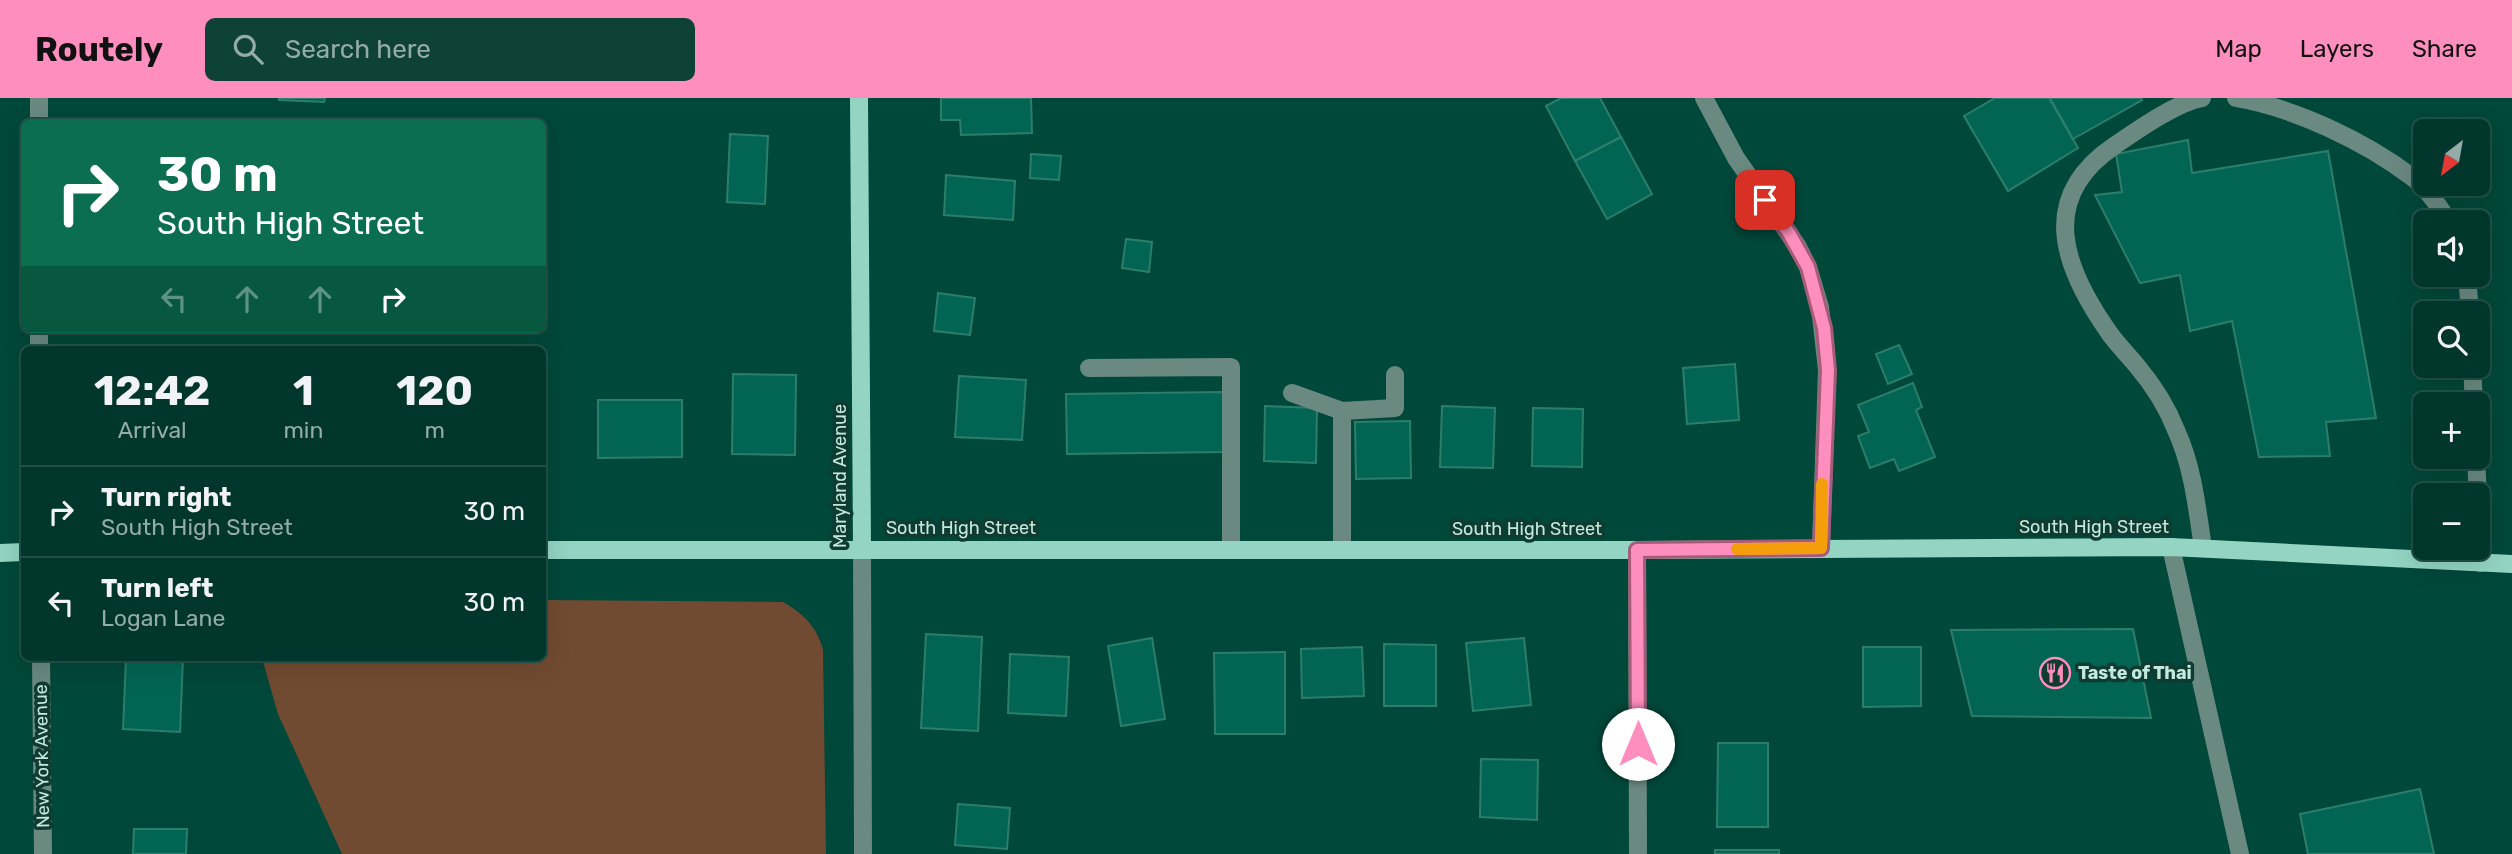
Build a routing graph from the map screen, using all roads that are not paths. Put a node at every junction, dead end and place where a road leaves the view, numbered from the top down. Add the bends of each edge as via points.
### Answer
1 (39, 98) edge
2 (859, 98) edge
3 (1704, 98) edge
4 (2202, 98) edge
5 (2236, 98) edge
6 (39, 119) edge
7 (2440, 210) edge
8 (1089, 368) dead end
9 (1395, 375) dead end
10 (1292, 393) dead end
11 (1342, 411) junction
12 (2477, 469) edge
13 (2171, 547) junction
14 (1821, 548) junction
15 (2203, 548) junction
16 (862, 549) junction
17 (546, 550) edge
18 (1231, 550) junction
19 (1342, 550) junction
20 (1637, 550) junction
21 (0, 552) edge
22 (21, 552) edge
23 (2481, 563) junction
24 (2512, 564) edge
25 (41, 661) edge
26 (43, 854) edge
27 (863, 854) edge
28 (1638, 854) edge
29 (2240, 854) edge

1 - 6 street
2 - 16 main road, Maryland Avenue
3 - 14 street via 1736,158 1798,247 1820,307 1828,370
4 - 15 street via 2152,122 2090,164 2069,199 2064,227 2068,256 2082,288 2111,335 2153,388 2176,429 2192,477
5 - 7 street via 2287,112 2362,146 2412,177
8 - 18 street via 1231,367
9 - 11 street via 1395,408
10 - 11 street
11 - 19 street
12 - 23 street
13 - 14 main road, South High Street
13 - 15 main road, South High Street
13 - 29 street
14 - 20 main road, South High Street
15 - 23 main road, South High Street
16 - 17 main road, South High Street
16 - 18 main road, South High Street
16 - 27 street, Maryland Avenue
18 - 19 main road, South High Street
19 - 20 main road, South High Street
20 - 28 street
21 - 22 main road
23 - 24 main road, South High Street
25 - 26 street, New York Avenue

